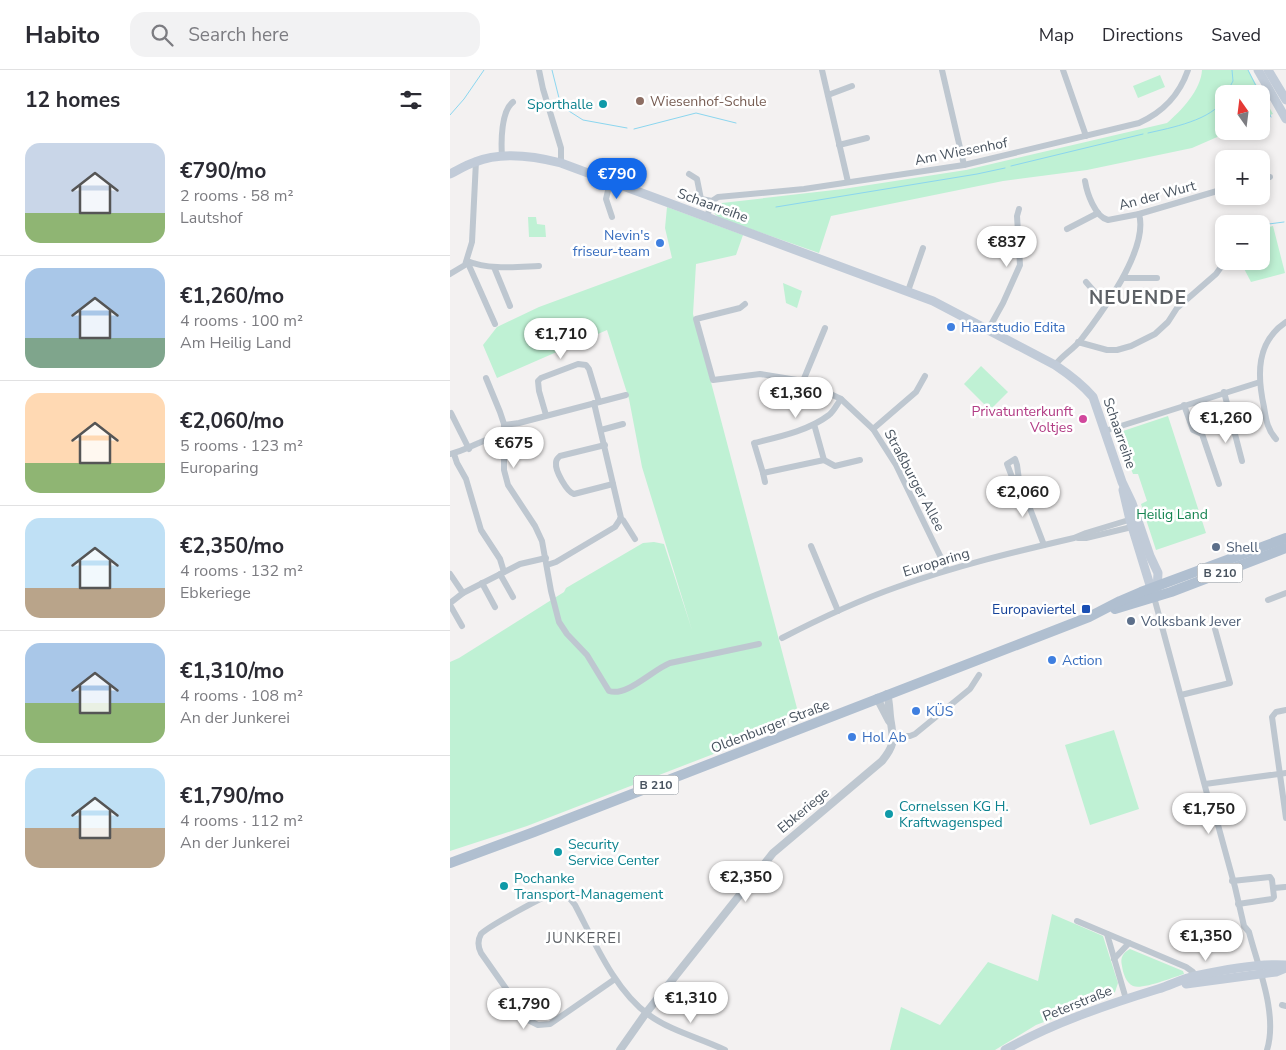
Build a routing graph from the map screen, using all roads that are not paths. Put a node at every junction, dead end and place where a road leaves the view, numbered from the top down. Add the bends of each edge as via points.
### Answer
1 (539, 70) edge
2 (822, 70) edge
3 (942, 70) edge
4 (1063, 70) edge
5 (1188, 70) edge
6 (1258, 70) edge
7 (1268, 70) edge
8 (852, 86) dead end
9 (828, 96) junction
10 (1281, 97) edge
11 (513, 102) dead end
12 (1286, 119) edge
13 (1086, 136) junction
14 (867, 138) dead end
15 (839, 145) junction
16 (502, 156) junction
17 (476, 161) junction
18 (561, 163) junction
19 (964, 165) junction
20 (450, 174) edge
21 (689, 174) dead end
22 (1085, 181) dead end
23 (610, 182) junction
24 (848, 182) junction
25 (1215, 192) edge
26 (712, 202) junction
27 (1019, 209) dead end
28 (1098, 213) junction
29 (1139, 214) junction
30 (707, 216) junction
31 (612, 217) dead end
32 (1067, 230) dead end
33 (923, 248) dead end
34 (467, 261) junction
35 (538, 266) dead end
36 (494, 267) junction
37 (1219, 270) edge
38 (450, 274) edge
39 (1123, 278) junction
40 (1158, 278) dead end
41 (1086, 282) dead end
42 (908, 292) junction
43 (745, 304) dead end
44 (1106, 305) junction
45 (510, 306) dead end
46 (1286, 322) edge
47 (496, 324) dead end
48 (825, 328) dead end
49 (988, 330) junction
50 (1078, 342) junction
51 (1055, 366) junction
52 (926, 376) dead end
53 (486, 378) dead end
54 (803, 381) junction
55 (1260, 382) junction
56 (1224, 392) junction
57 (626, 395) dead end
58 (841, 399) junction
59 (596, 402) junction
60 (1184, 405) junction
61 (451, 413) edge
62 (546, 415) junction
63 (1266, 415) junction
64 (1231, 421) junction
65 (623, 424) dead end
66 (814, 424) junction
67 (504, 425) junction
68 (873, 429) junction
69 (601, 430) junction
70 (1105, 431) junction
71 (504, 435) junction
72 (1276, 439) dead end
73 (605, 445) junction
74 (469, 449) junction
75 (452, 454) edge
76 (824, 460) junction
77 (860, 460) dead end
78 (1242, 461) dead end
79 (763, 473) junction
80 (1019, 480) dead end
81 (765, 482) dead end
82 (613, 484) junction
83 (1219, 484) dead end
84 (620, 519) junction
85 (1134, 522) junction
86 (1286, 538) edge
87 (635, 539) dead end
88 (1044, 545) junction
89 (811, 546) dead end
90 (1286, 548) edge
91 (547, 562) junction
92 (1156, 568) junction
93 (947, 570) junction
94 (502, 573) junction
95 (450, 574) edge
96 (1180, 578) junction
97 (482, 584) junction
98 (1154, 591) junction
99 (463, 593) junction
100 (1286, 593) edge
101 (513, 597) dead end
102 (1268, 600) dead end
103 (450, 604) edge
104 (495, 606) dead end
105 (838, 611) junction
106 (462, 626) dead end
107 (1215, 630) dead end
108 (782, 638) dead end
109 (759, 644) dead end
110 (979, 675) dead end
111 (1181, 695) junction
112 (882, 696) junction
113 (1286, 710) edge
114 (894, 736) junction
115 (1283, 773) edge
116 (1205, 784) junction
117 (1286, 818) edge
118 (450, 863) edge
119 (1232, 880) junction
120 (1286, 886) edge
121 (1274, 888) junction
122 (1238, 904) junction
123 (1077, 921) dead end
124 (1107, 934) junction
125 (1129, 943) junction
126 (1114, 959) junction
127 (1286, 967) edge
128 (1259, 970) junction
129 (1194, 976) junction
130 (615, 979) junction
131 (1161, 988) junction
132 (1126, 998) junction
133 (646, 1014) junction
134 (620, 1050) edge
135 (725, 1050) edge
136 (1005, 1050) edge
137 (1267, 1050) edge

1 - 18 street via 561,148
2 - 9 street
3 - 19 street
4 - 13 street
5 - 13 street, Am Wiesenhof via 1175,96 1154,116
6 - 10 main road
7 - 10 main road
8 - 9 street
9 - 15 street
10 - 12 main road
11 - 16 street via 502,127
13 - 19 street, Am Wiesenhof
14 - 15 street
15 - 24 street
16 - 17 main road, Schaarreihe
16 - 18 main road, Schaarreihe
17 - 20 main road, Schaarreihe
17 - 34 street via 472,242
18 - 23 main road, Schaarreihe
19 - 24 street, Am Wiesenhof
21 - 26 street via 697,179 701,199
22 - 28 street
23 - 30 main road, Schaarreihe
23 - 31 street via 606,199
24 - 26 street, Am Wiesenhof via 718,197
25 - 29 street, An der Wurt
26 - 30 street
27 - 49 street via 1020,265
28 - 29 street, An der Wurt via 1108,220
28 - 32 street
29 - 39 street via 1142,222 1138,242
30 - 42 main road, Schaarreihe
33 - 42 street
34 - 36 street
34 - 38 street
34 - 47 street
35 - 36 street
36 - 45 street
37 - 50 street via 1156,334 1117,350
39 - 40 street
39 - 44 street
41 - 44 street
42 - 49 main road, Schaarreihe via 936,302
43 - 54 street, Straßburger Allee via 696,320 713,380 760,374
44 - 50 street
46 - 55 street via 1265,345 1259,368
48 - 54 street
49 - 51 main road, Schaarreihe
50 - 51 street
51 - 70 main road, Schaarreihe via 1073,377 1093,397
52 - 68 street, Straßburger Allee via 916,392
53 - 67 street
54 - 58 street, Straßburger Allee
55 - 56 street
55 - 63 street
56 - 60 street
56 - 64 street
57 - 59 street
58 - 66 street via 830,414
58 - 68 street, Straßburger Allee
59 - 62 street
59 - 62 street via 590,369 578,364 538,382
59 - 69 street
60 - 70 street
60 - 83 street via 1193,430 1202,434
61 - 74 street
62 - 67 street
63 - 64 street
63 - 72 street via 1269,431
64 - 78 street
65 - 69 street
66 - 76 street
66 - 79 street via 754,443
67 - 71 street
68 - 93 street, Straßburger Allee via 896,465
69 - 73 street
70 - 85 main road, Schaarreihe
71 - 74 street
71 - 91 street via 504,470 508,485 542,541
73 - 82 street
73 - 82 street via 560,456 556,466 570,494
74 - 75 street
75 - 94 street via 466,479 481,530 500,559
76 - 77 street via 835,466
76 - 79 street
79 - 81 street
80 - 88 street
82 - 84 street
84 - 87 street
84 - 91 street via 614,527 556,562
85 - 88 street, Europaring
85 - 92 main road, Schaarreihe
85 - 98 main road, Schaarreihe
86 - 96 main road, B 210
88 - 93 street, Europaring
89 - 105 street
90 - 98 main road, B 210
91 - 94 street via 520,564
91 - 109 street via 559,622 587,655 609,690 615,692 632,687 670,663
92 - 96 main road
92 - 98 main road, Schaarreihe via 1159,578
93 - 105 street, Europaring
94 - 97 street
94 - 101 street
95 - 99 street
96 - 98 main road, B 210
97 - 99 street
97 - 104 street
98 - 111 street
98 - 112 main road, Oldenburger Straße / B 210
99 - 103 street
100 - 102 street
103 - 106 street
105 - 108 street, Europaring
107 - 111 street via 1230,683
110 - 114 street via 970,689 915,734
111 - 116 street
112 - 114 street
112 - 118 main road, Oldenburger Straße / B 210
113 - 115 street via 1276,712 1272,717
114 - 133 street, Ebkeriege via 893,746 882,761 762,864
115 - 116 street
115 - 117 street
116 - 119 street
119 - 121 street via 1270,878
119 - 122 street via 1231,887
120 - 121 street
121 - 122 street via 1272,899
122 - 128 street
123 - 124 street
124 - 125 street
124 - 126 street
125 - 126 street
125 - 129 street via 1186,967
126 - 132 street
127 - 128 main road, Peterstraße
128 - 129 main road, Peterstraße
128 - 131 main road, Peterstraße
128 - 137 street via 1270,1020
129 - 131 main road, Peterstraße
130 - 130 street via 575,905 563,894 547,896 484,931 480,937 478,946 481,953 528,1020 538,1025 550,1024
130 - 133 street
131 - 132 main road, Peterstraße
132 - 136 main road, Peterstraße via 1065,1021
133 - 134 street, Ebkeriege
133 - 135 street

